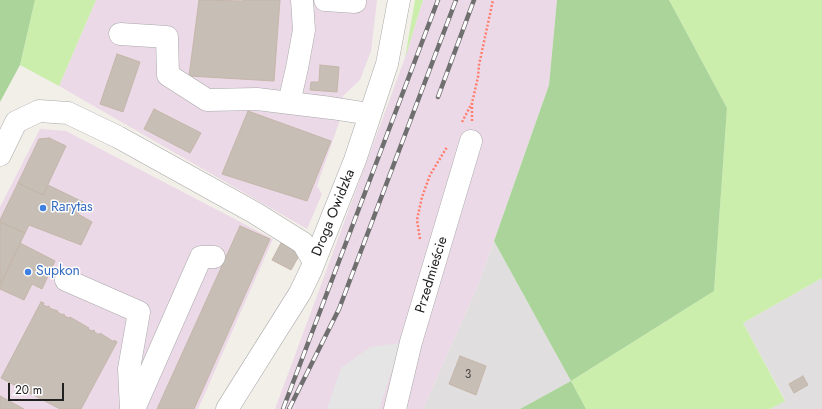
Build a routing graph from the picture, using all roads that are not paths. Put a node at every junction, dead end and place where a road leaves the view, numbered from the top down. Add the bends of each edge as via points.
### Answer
1 (302, 0) edge
2 (325, 0) edge
3 (355, 0) edge
4 (399, 0) edge
5 (120, 34) dead end
6 (289, 103) junction
7 (370, 114) junction
8 (471, 141) road end
9 (0, 155) edge
10 (214, 257) dead end
11 (314, 262) junction
12 (66, 280) dead end
13 (131, 409) edge
14 (134, 409) edge
15 (228, 409) edge
16 (395, 409) edge

1 - 6 street via 304,30
2 - 3 street
4 - 7 street, Droga Owidzka via 387,64
5 - 6 street via 167,37 168,75 207,100 257,99
6 - 7 street
7 - 11 street, Droga Owidzka via 355,160
8 - 16 street, Przedmieście via 411,342
9 - 11 street via 16,122 39,111 68,113 255,213 303,243
10 - 14 street via 201,257
11 - 15 street, Droga Owidzka via 300,293
12 - 13 street via 139,312 129,369

